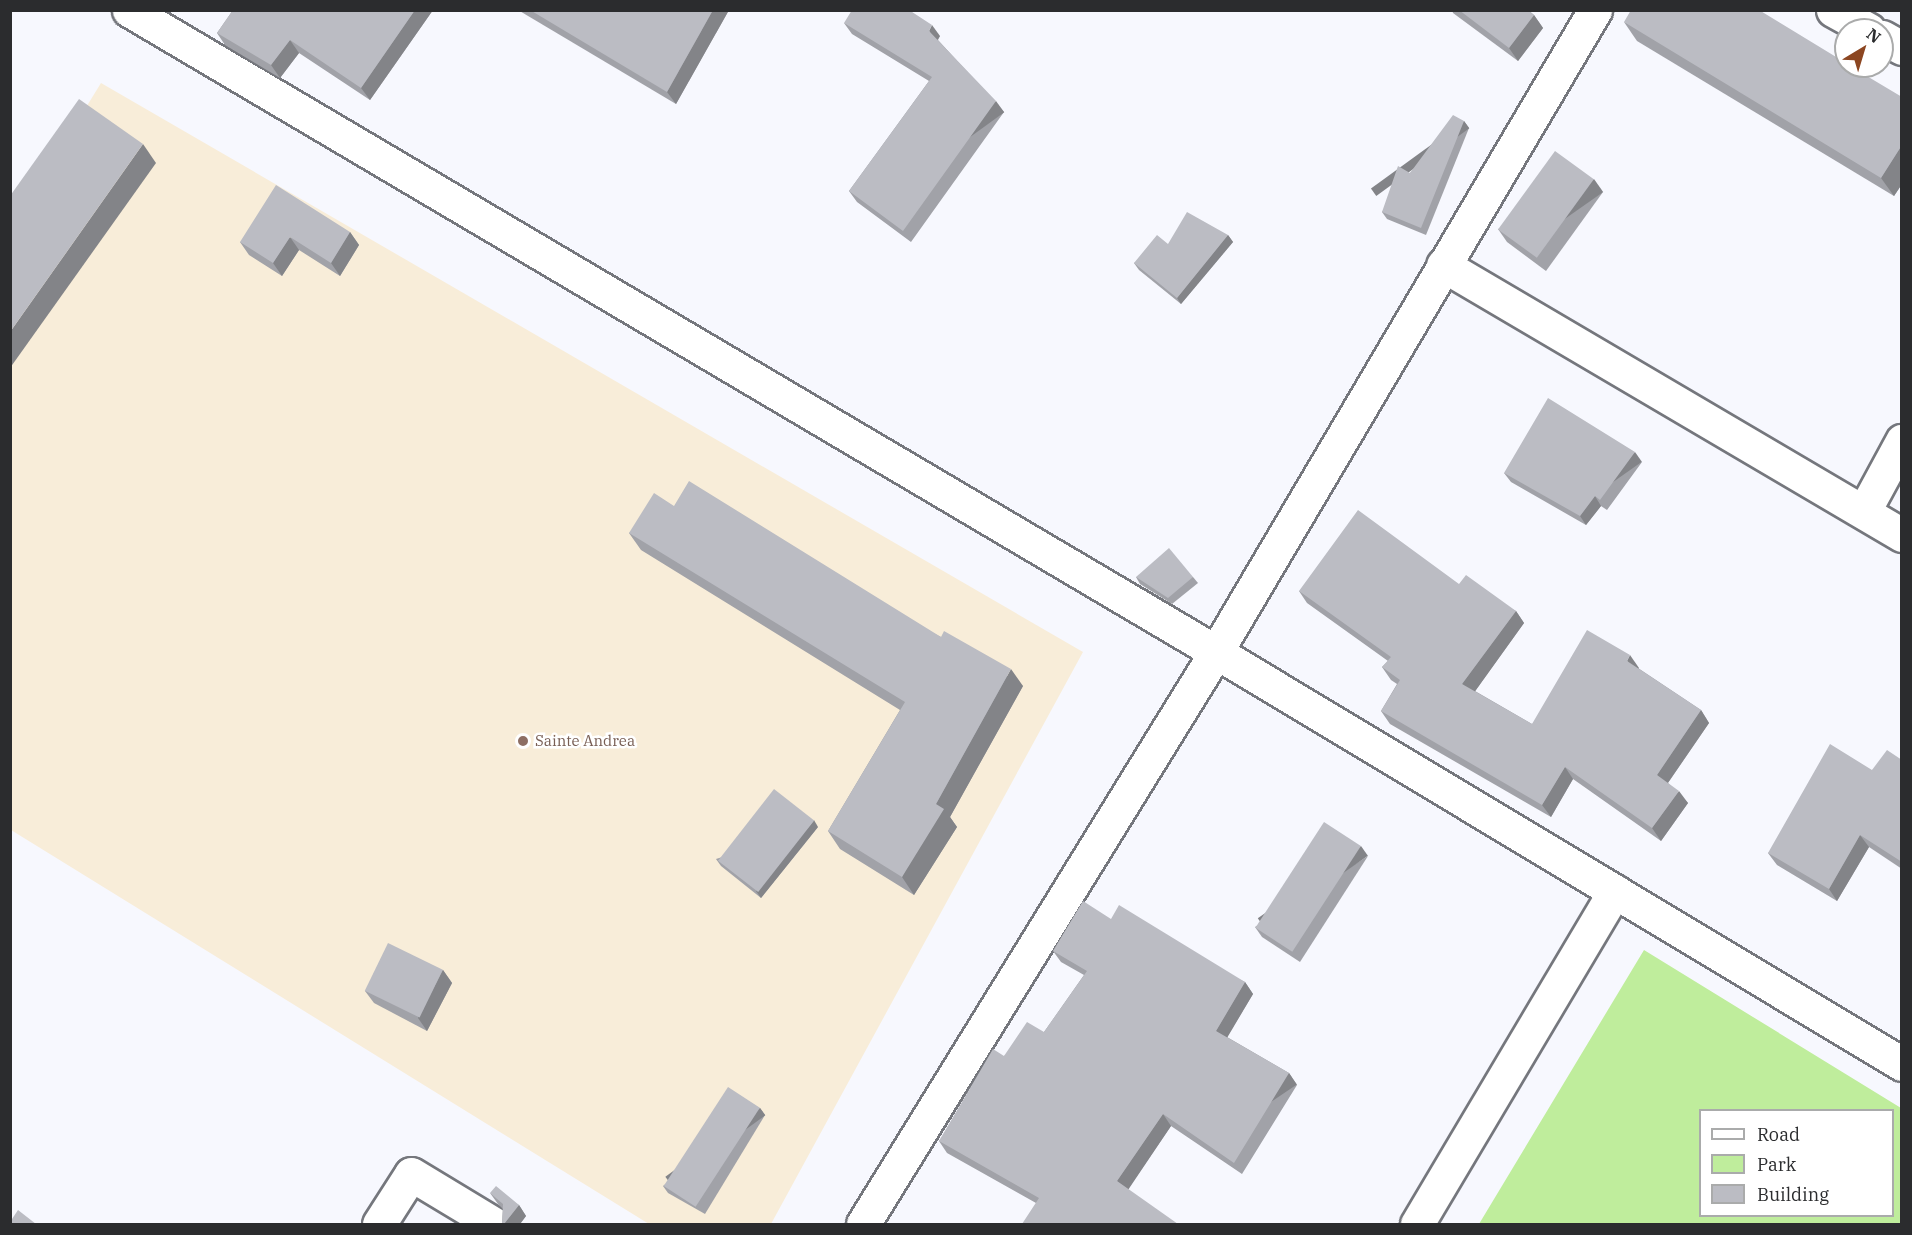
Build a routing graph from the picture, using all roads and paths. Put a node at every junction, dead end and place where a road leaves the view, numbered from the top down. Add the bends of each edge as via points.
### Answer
1 (129, 10) edge
2 (1595, 10) edge
3 (1833, 10) edge
4 (1847, 18) edge
5 (1443, 264) junction
6 (1902, 441) edge
7 (1864, 511) junction
8 (1902, 535) edge
9 (1216, 652) junction
10 (1615, 891) junction
11 (1902, 1064) edge
12 (379, 1224) edge
13 (494, 1224) edge
14 (863, 1224) edge
15 (1417, 1224) edge

1 - 9 street
2 - 5 street
3 - 4 street
5 - 7 street
5 - 9 street
6 - 7 street
7 - 8 street
9 - 10 street
9 - 14 street
10 - 11 street
10 - 15 street
12 - 13 street via 411,1174

